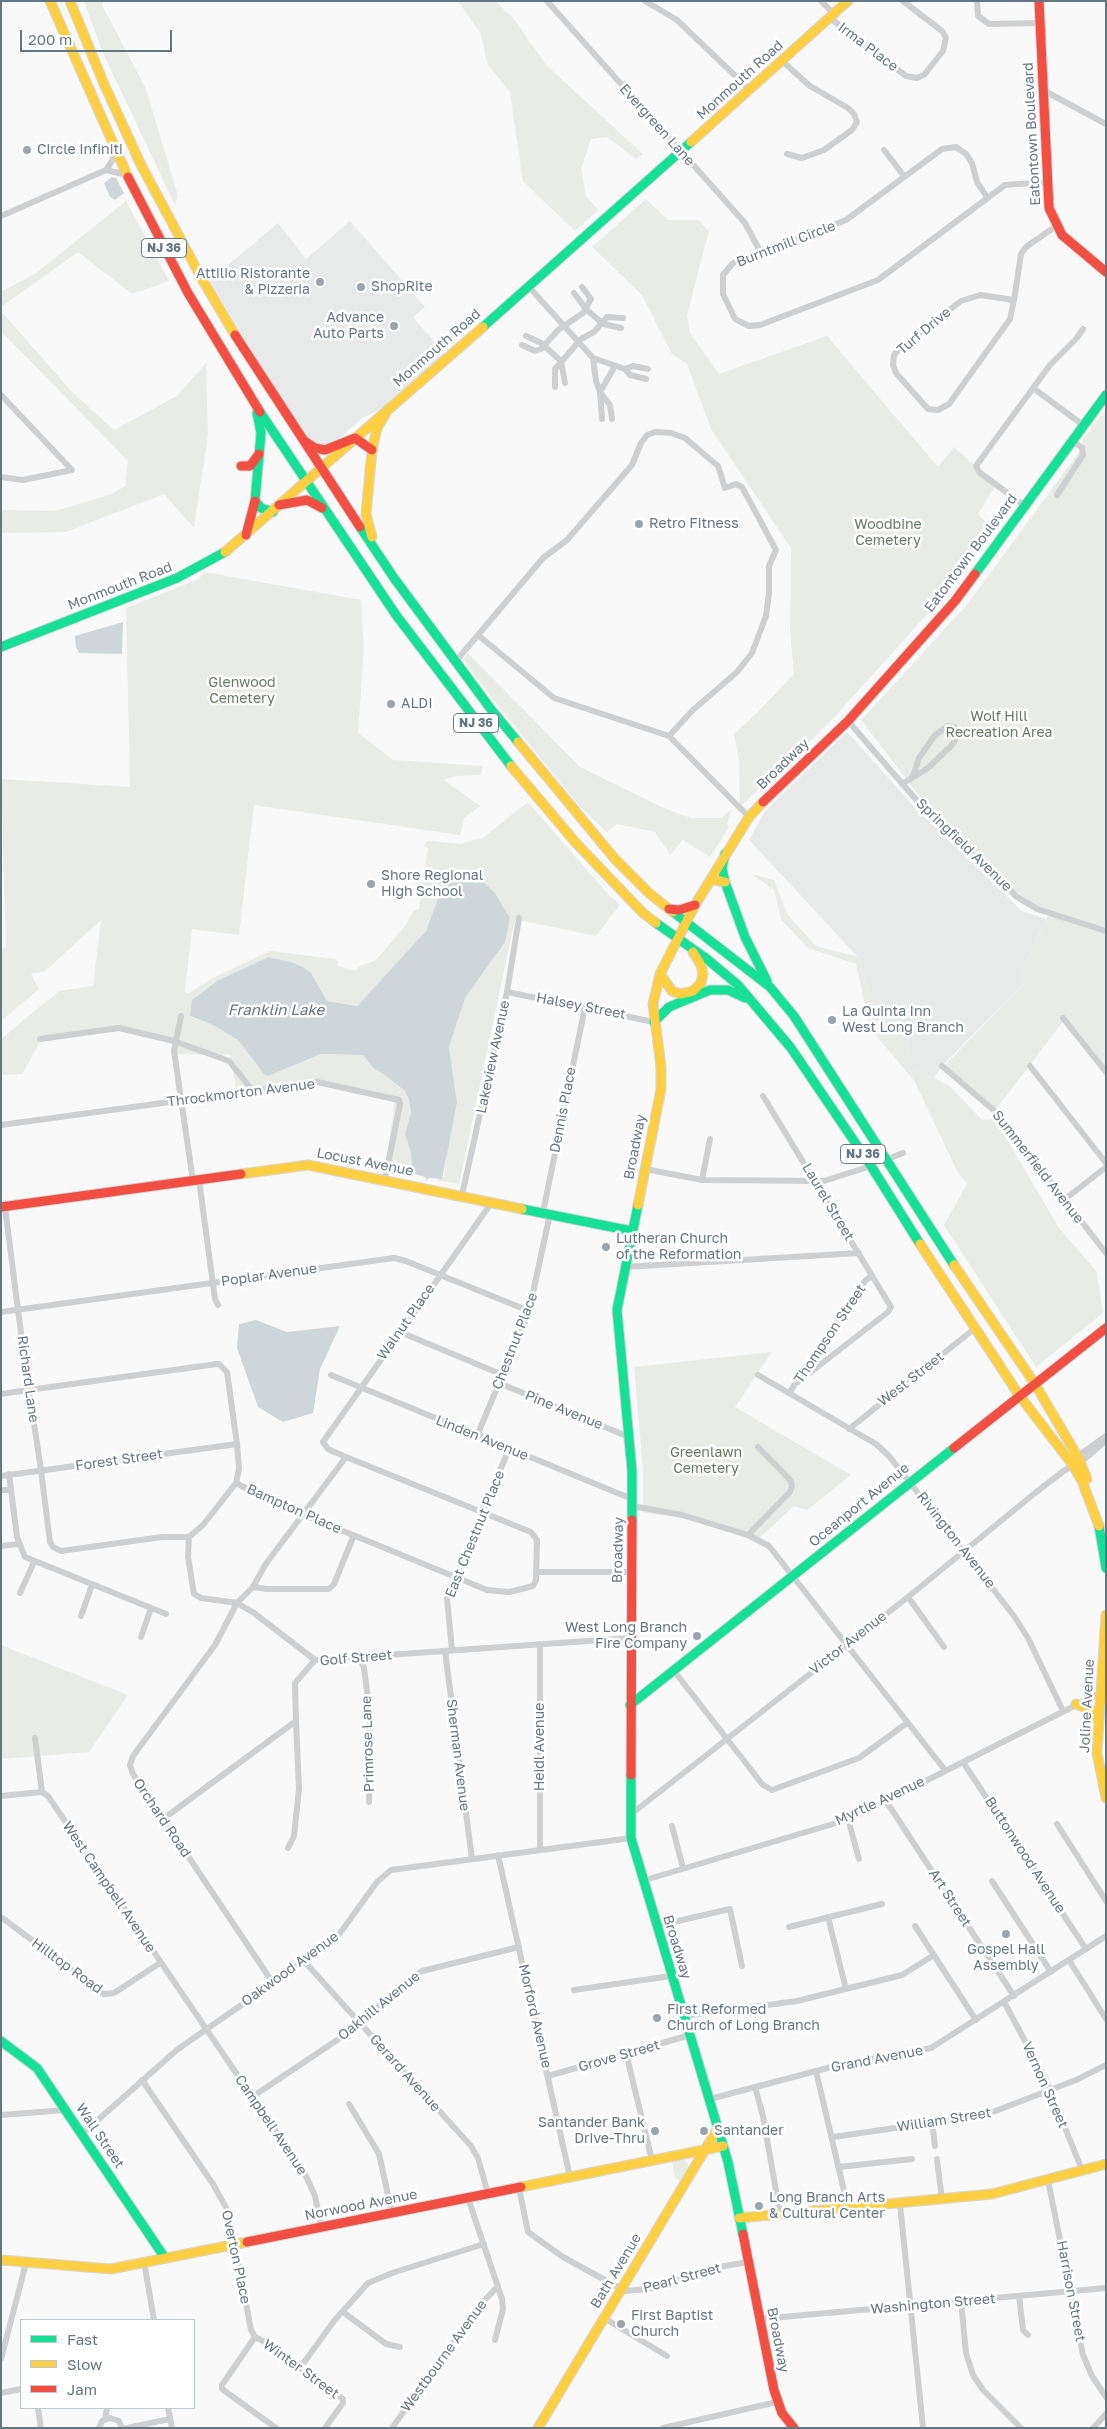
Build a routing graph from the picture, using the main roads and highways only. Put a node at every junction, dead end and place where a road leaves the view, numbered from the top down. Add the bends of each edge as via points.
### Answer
1 (50, 1) edge
2 (70, 1) edge
3 (848, 1) edge
4 (1039, 1) edge
5 (1106, 272) edge
6 (1106, 395) edge
7 (255, 404) junction
8 (389, 408) junction
9 (355, 438) junction
10 (303, 440) junction
11 (372, 450) junction
12 (260, 453) junction
13 (241, 466) dead end
14 (320, 468) junction
15 (306, 481) junction
16 (255, 500) junction
17 (276, 509) junction
18 (326, 512) junction
19 (246, 535) junction
20 (376, 551) junction
21 (1, 647) edge
22 (848, 721) joint
23 (725, 854) junction
24 (711, 879) junction
25 (724, 882) junction
26 (695, 905) junction
27 (669, 909) junction
28 (686, 921) junction
29 (677, 939) junction
30 (689, 947) junction
31 (660, 974) junction
32 (770, 986) junction
33 (755, 1003) junction
34 (654, 1022) junction
35 (3, 1207) edge
36 (632, 1231) junction
37 (1106, 1328) edge
38 (1035, 1384) junction
39 (1019, 1395) junction
40 (1074, 1463) junction
41 (1106, 1568) edge
42 (1106, 1615) edge
43 (1105, 1664) edge
44 (1103, 1691) edge
45 (630, 1704) junction
46 (1076, 1704) road end
47 (1099, 1722) junction
48 (1106, 1798) edge
49 (1, 2041) edge
50 (718, 2128) junction
51 (723, 2146) junction
52 (705, 2149) junction
53 (683, 2154) junction
54 (1106, 2164) edge
55 (695, 2166) junction
56 (740, 2218) junction
57 (165, 2258) junction
58 (1, 2260) edge
59 (538, 2428) edge
60 (794, 2428) edge

1 - 7 main road, NJ 36 via 114,150 188,293
2 - 10 main road, NJ 36 via 104,84 165,213 247,356
3 - 8 main road, Monmouth Road
4 - 5 main road, Eatontown Boulevard via 1049,208 1056,226 1070,242
6 - 22 main road, Eatontown Boulevard via 954,601
7 - 12 main road via 262,433
7 - 15 main road, NJ 36
8 - 9 main road, Monmouth Road
8 - 11 main road via 377,428
9 - 10 main road via 325,450
9 - 11 main road
9 - 14 main road, Monmouth Road
10 - 14 main road, NJ 36
11 - 20 main road via 366,514
12 - 13 main road via 250,466
12 - 16 main road
14 - 15 main road, Monmouth Road
14 - 20 main road, NJ 36
15 - 17 main road, Monmouth Road
15 - 18 main road, NJ 36
16 - 17 main road via 261,508
16 - 19 main road
17 - 18 main road via 307,500
17 - 19 main road, Monmouth Road
18 - 29 main road, NJ 36 via 420,648 541,803 632,902
19 - 21 main road, Monmouth Road via 218,557 177,578
20 - 27 main road, NJ 36 via 511,735 631,876
22 - 23 main road, Broadway via 778,786 749,818
23 - 24 main road, Broadway
23 - 25 main road
24 - 25 main road
24 - 26 main road, Broadway
25 - 32 main road via 745,936
26 - 27 main road via 679,910
26 - 28 main road, Broadway
27 - 28 main road, NJ 36
28 - 29 main road, Broadway
28 - 32 main road, NJ 36
29 - 30 main road, NJ 36
29 - 31 main road, Broadway
30 - 31 main road via 702,968 698,987 689,993 676,993 669,989
30 - 33 main road, NJ 36 via 731,978
31 - 34 main road, Broadway via 653,1004
32 - 38 main road, NJ 36 via 820,1053 977,1301
33 - 34 main road via 728,990 710,990 669,1007
33 - 39 main road, NJ 36 via 806,1067
34 - 36 main road, Broadway via 661,1081
35 - 36 main road, Locust Avenue via 308,1165
36 - 45 main road, Broadway via 618,1315 632,1503
37 - 38 main road, Oceanport Avenue
38 - 39 main road, Oceanport Avenue
38 - 40 main road, NJ 36
39 - 40 main road, NJ 36
39 - 45 main road, Oceanport Avenue
40 - 41 main road, NJ 36 via 1099,1526
42 - 43 main road, Joline Avenue
43 - 44 main road, Joline Avenue
44 - 47 main road, Joline Avenue
45 - 50 main road, Broadway via 630,1838
46 - 47 main road via 1090,1709
47 - 48 main road, Joline Avenue via 1098,1765
49 - 57 main road, Wall Street via 37,2068
50 - 51 main road, Broadway
50 - 52 main road, Bath Avenue
51 - 52 main road, Norwood Avenue
51 - 56 main road, Broadway
52 - 53 main road, Norwood Avenue
52 - 55 main road, Bath Avenue
53 - 55 main road
53 - 57 main road, Norwood Avenue
54 - 56 main road via 992,2194
55 - 59 main road, Bath Avenue
56 - 60 main road, Broadway via 777,2402
57 - 58 main road, Norwood Avenue via 96,2270

